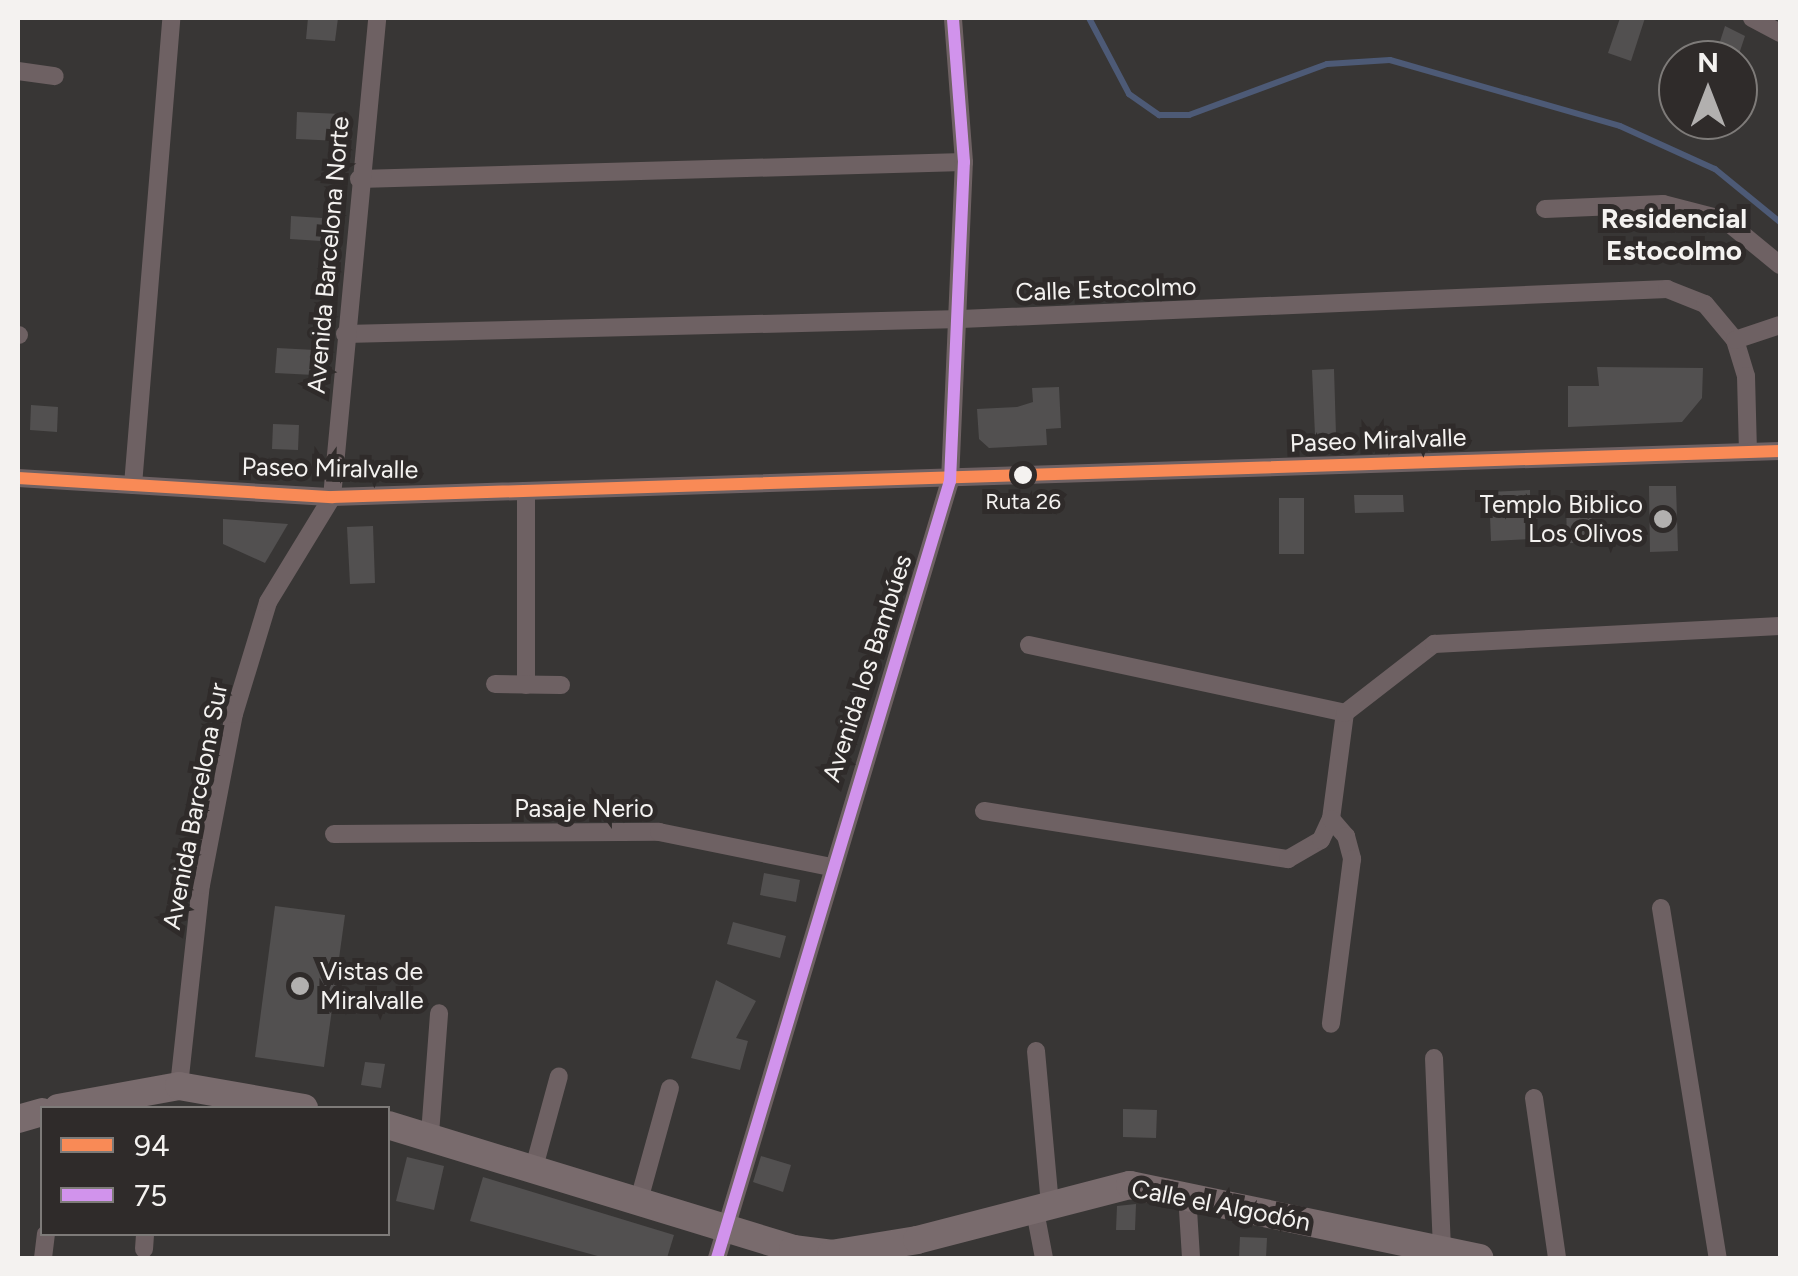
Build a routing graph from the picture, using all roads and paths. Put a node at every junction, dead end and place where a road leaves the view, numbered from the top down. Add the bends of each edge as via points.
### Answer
1 (171, 18) edge
2 (377, 18) edge
3 (954, 18) edge
4 (1752, 18) edge
5 (1780, 33) edge
6 (18, 71) edge
7 (55, 76) dead end
8 (964, 162) junction
9 (358, 180) junction
10 (1545, 209) dead end
11 (1780, 266) edge
12 (961, 319) junction
13 (1780, 325) edge
14 (345, 334) junction
15 (1735, 340) junction
16 (1748, 452) junction
17 (1780, 452) edge
18 (18, 478) edge
19 (950, 481) junction
20 (133, 485) junction
21 (526, 494) junction
22 (332, 497) junction
23 (1780, 626) edge
24 (1030, 645) dead end
25 (495, 684) dead end
26 (526, 685) junction
27 (561, 685) dead end
28 (1345, 712) junction
29 (984, 811) dead end
30 (1331, 819) junction
31 (334, 834) dead end
32 (831, 867) junction
33 (1662, 908) dead end
34 (439, 1012) dead end
35 (1331, 1024) dead end
36 (1036, 1051) dead end
37 (1434, 1058) dead end
38 (560, 1076) dead end
39 (670, 1088) dead end
40 (164, 1094) edge
41 (1534, 1098) dead end
42 (73, 1106) edge
43 (284, 1106) edge
44 (390, 1126) edge
45 (430, 1134) junction
46 (533, 1171) junction
47 (1187, 1194) junction
48 (639, 1200) junction
49 (1042, 1208) junction
50 (722, 1229) junction
51 (917, 1249) edge
52 (1460, 1255) edge
53 (717, 1258) edge
54 (1044, 1258) edge
55 (1191, 1258) edge
56 (1557, 1258) edge
57 (1718, 1258) edge

1 - 20 street
2 - 9 street, Avenida Barcelona Norte
3 - 8 street, Avenida los Bambúes
4 - 5 street
6 - 7 street
8 - 9 street
8 - 12 street, Avenida los Bambúes
9 - 14 street, Avenida Barcelona Norte
10 - 11 street via 1663,204 1724,220
12 - 14 street, Calle Estocolmo
12 - 15 street, Calle Estocolmo via 1667,289 1714,312
12 - 19 street, Avenida los Bambúes
13 - 15 street
14 - 22 street, Avenida Barcelona Norte
15 - 16 street via 1746,376
16 - 17 street, Paseo Miralvalle
16 - 19 street, Paseo Miralvalle
18 - 20 street, Paseo Miralvalle
19 - 21 street, Paseo Miralvalle
19 - 32 street, Avenida los Bambúes
20 - 22 street, Paseo Miralvalle
21 - 22 street, Paseo Miralvalle
21 - 26 street
22 - 40 street, Avenida Barcelona Sur via 268,602 234,714
23 - 28 street via 1434,644
24 - 28 street
25 - 26 street
26 - 27 street
28 - 30 street
29 - 30 street via 1269,860 1306,852
30 - 35 street via 1346,836 1352,860
31 - 32 street, Pasaje Nerio via 660,832
32 - 50 street, Avenida los Bambúes
33 - 57 street
34 - 45 street
36 - 49 street
37 - 52 street
38 - 46 street
39 - 48 street
40 - 42 street
40 - 43 street
41 - 56 street
44 - 45 street, Calle el Algodón
45 - 46 street, Calle el Algodón
46 - 48 street, Calle el Algodón
47 - 49 street, Calle el Algodón via 1130,1184
47 - 52 street, Calle el Algodón
47 - 55 street
48 - 50 street, Calle el Algodón
49 - 51 street, Calle el Algodón
49 - 54 street
50 - 51 street, Calle el Algodón via 831,1254
50 - 53 street, Avenida los Bambúes

